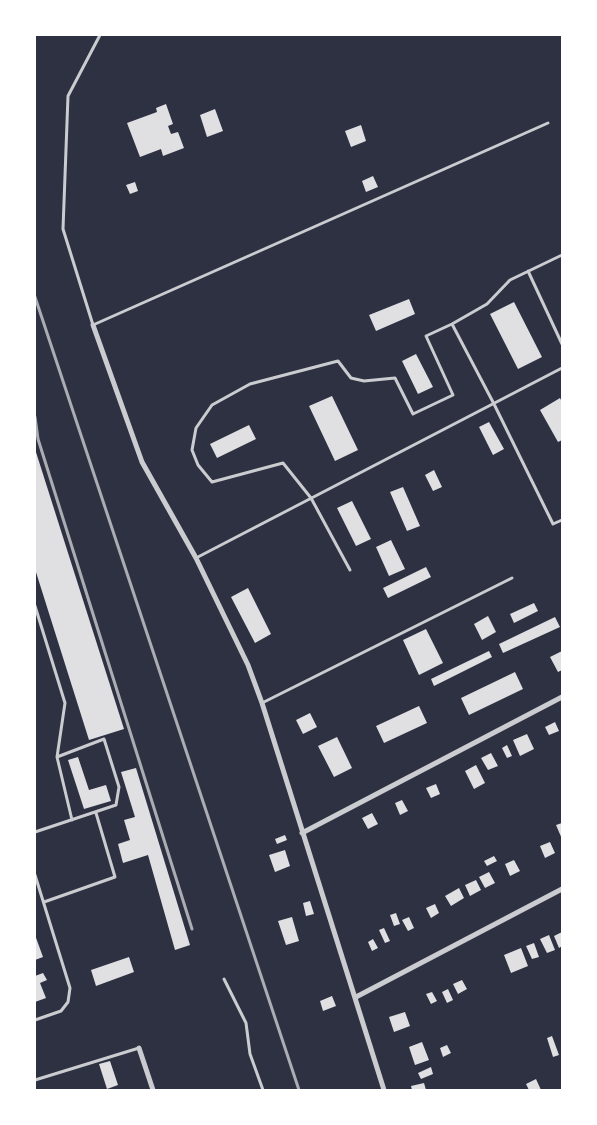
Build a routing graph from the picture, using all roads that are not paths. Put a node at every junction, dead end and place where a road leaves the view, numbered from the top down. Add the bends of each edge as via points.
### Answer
1 (100, 35) edge
2 (548, 123) dead end
3 (562, 254) edge
4 (528, 271) junction
5 (452, 324) junction
6 (94, 325) junction
7 (562, 344) edge
8 (562, 368) edge
9 (494, 404) junction
10 (311, 498) junction
11 (562, 520) edge
12 (196, 558) junction
13 (350, 570) dead end
14 (512, 578) dead end
15 (35, 606) edge
16 (562, 697) edge
17 (262, 703) junction
18 (57, 757) junction
19 (96, 813) junction
20 (72, 820) junction
21 (35, 832) edge
22 (302, 832) junction
23 (35, 875) edge
24 (562, 889) edge
25 (44, 902) junction
26 (224, 979) dead end
27 (356, 997) junction
28 (35, 1020) edge
29 (139, 1048) joint
30 (35, 1080) edge
31 (153, 1090) edge
32 (263, 1090) edge
33 (384, 1090) edge

1 - 6 lane via 68,96 63,229
2 - 6 lane
3 - 4 lane
4 - 5 lane via 510,280 487,304
4 - 7 lane
5 - 9 lane
5 - 10 lane via 426,336 453,395 413,414 395,378 364,381 351,378 338,361 250,384 212,405 196,428 192,450 198,465 212,482 283,463
6 - 12 street via 142,462
8 - 9 lane
9 - 10 lane
9 - 11 lane via 553,524
10 - 12 lane
10 - 13 lane
12 - 17 street via 248,666
14 - 17 lane
15 - 18 lane via 65,703
16 - 22 street
17 - 22 street
18 - 19 lane via 104,739 120,787 116,805
18 - 20 lane
19 - 20 lane
19 - 25 lane via 115,877
20 - 21 lane
22 - 27 street
23 - 25 lane
24 - 27 street
25 - 28 lane via 70,988 68,1002 61,1011
26 - 32 lane via 246,1023 250,1054
27 - 33 street
29 - 30 lane
29 - 31 street

